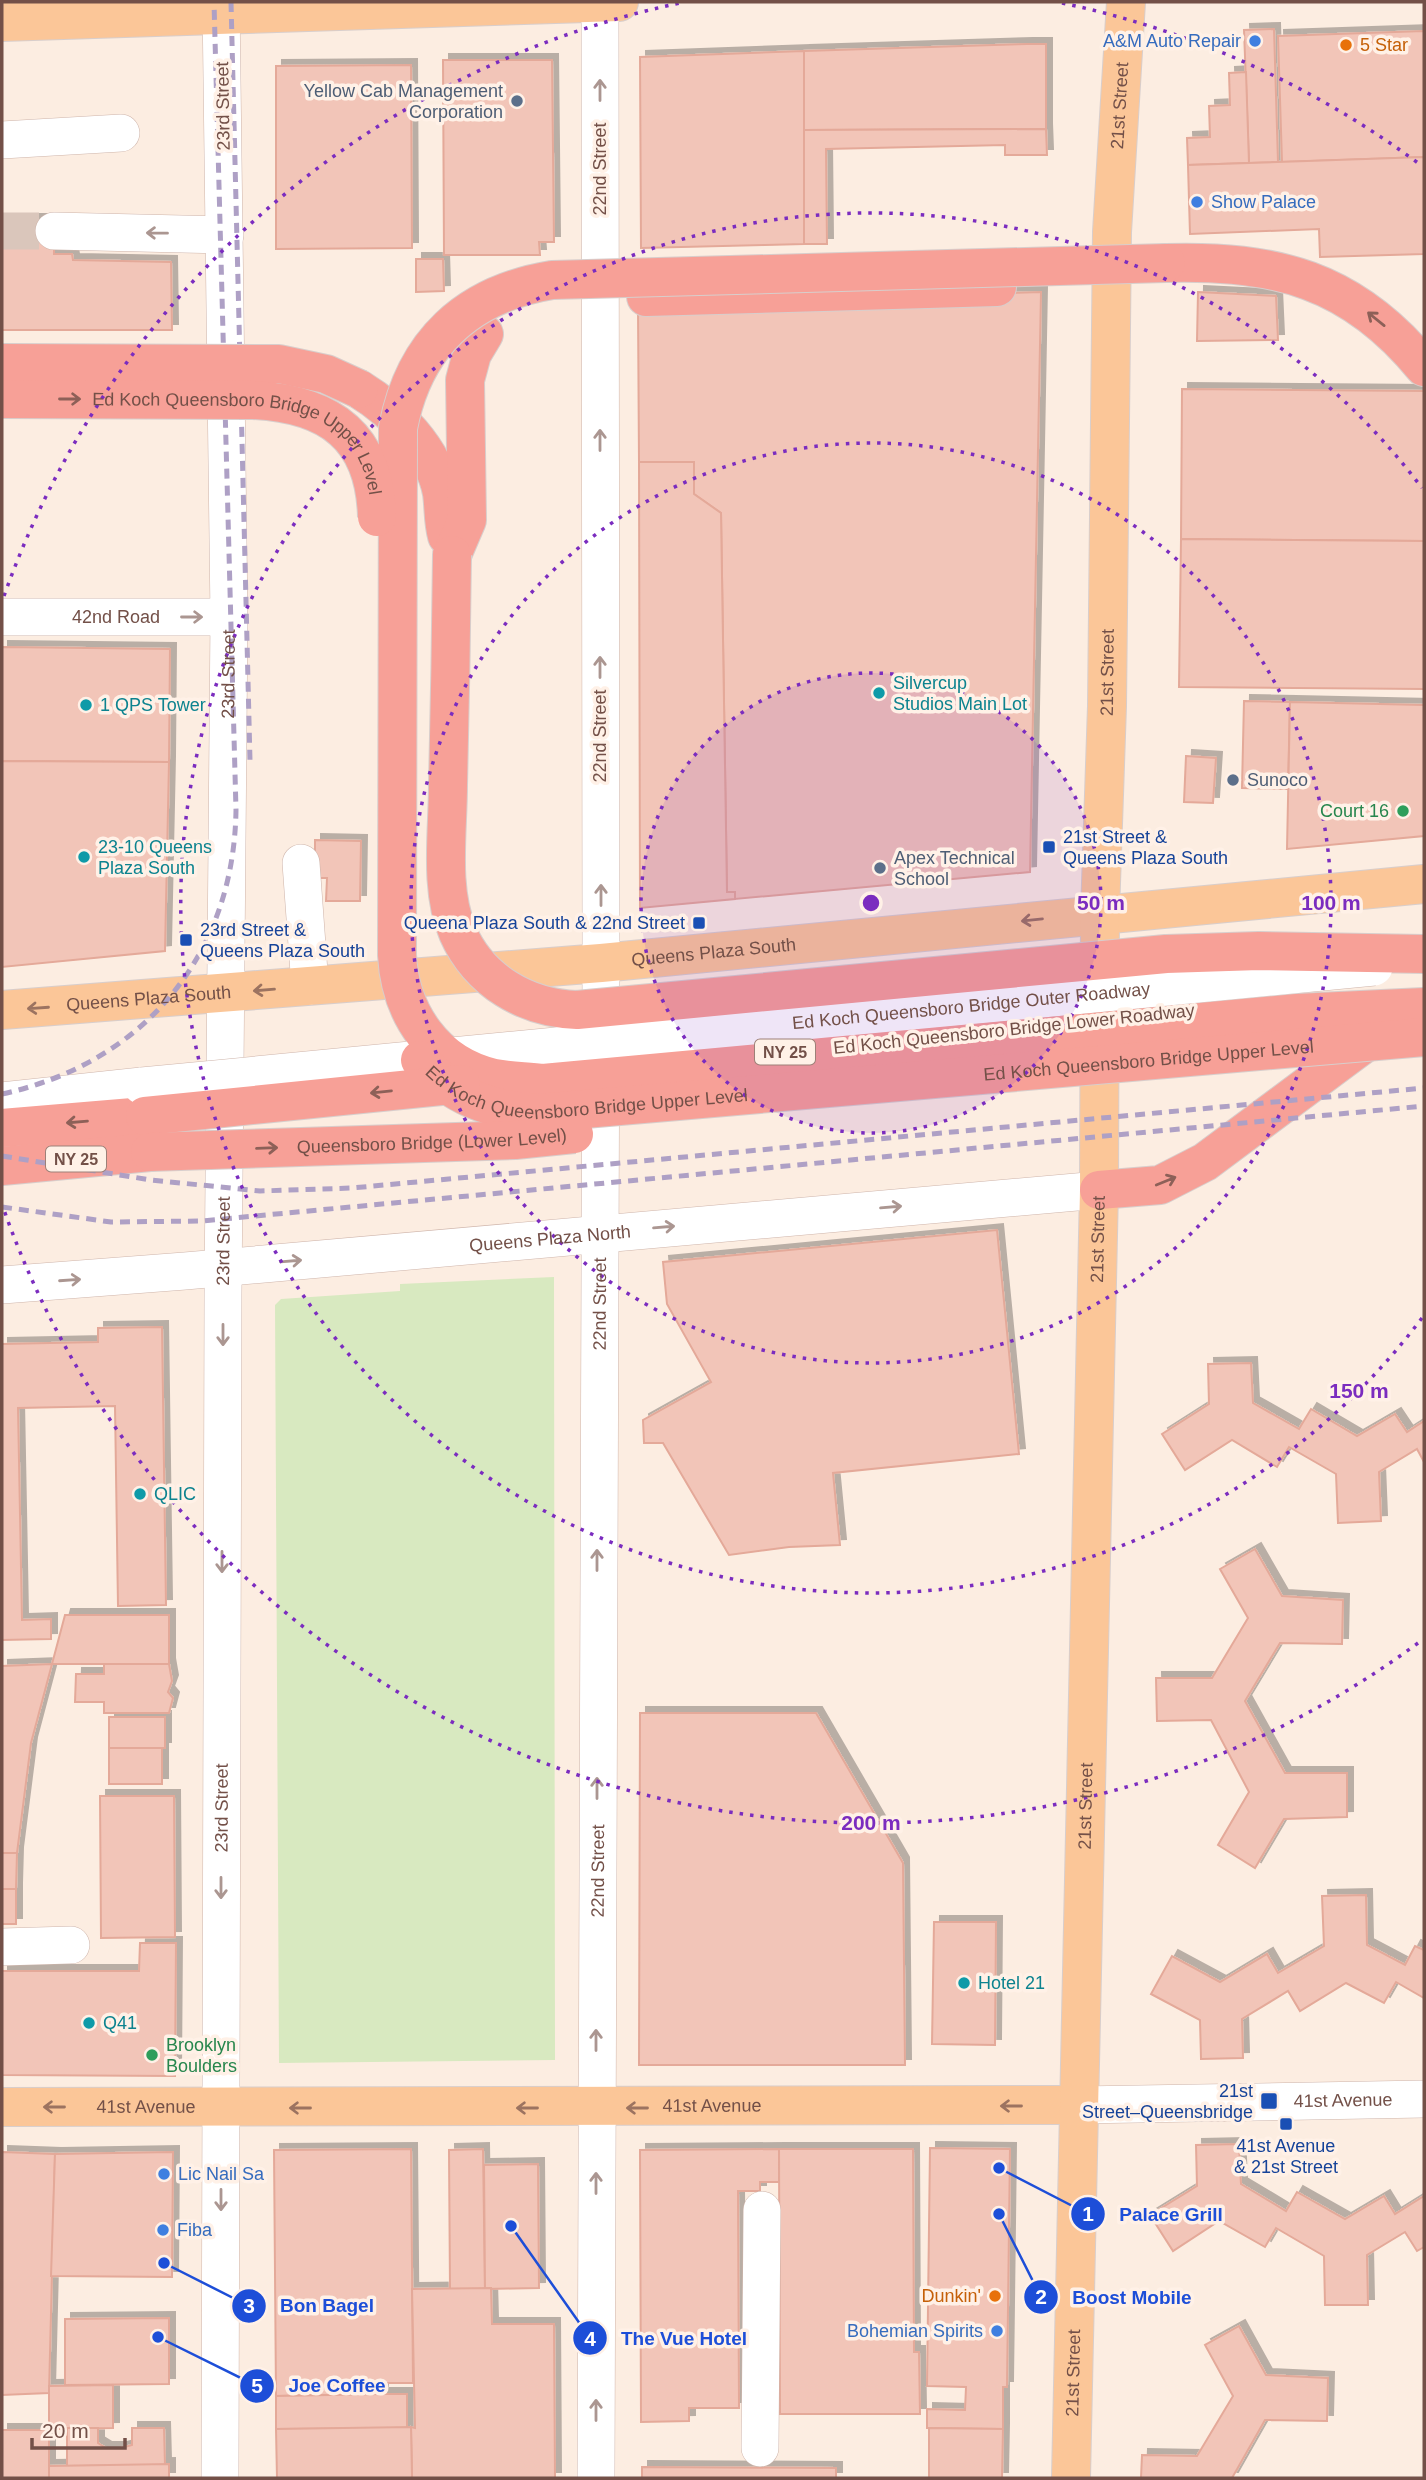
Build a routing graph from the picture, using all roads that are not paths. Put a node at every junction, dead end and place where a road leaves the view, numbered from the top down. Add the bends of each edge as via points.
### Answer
1 (600, 2) edge
2 (619, 2) edge
3 (1126, 2) edge
4 (221, 8) edge
5 (2, 22) edge
6 (121, 133) dead end
7 (2, 140) edge
8 (54, 231) tunnel mouth
9 (225, 235) junction
10 (1111, 283) junction
11 (2, 363) edge
12 (1424, 367) edge
13 (2, 399) edge
14 (452, 555) junction
15 (2, 617) edge
16 (229, 617) junction
17 (301, 863) dead end
18 (1424, 884) edge
19 (1100, 913) junction
20 (1424, 954) edge
21 (601, 963) junction
22 (1424, 963) edge
23 (310, 986) junction
24 (1424, 988) edge
25 (228, 993) junction
26 (1424, 998) edge
27 (1424, 1007) edge
28 (2, 1010) edge
29 (1424, 1037) edge
30 (1424, 1055) edge
31 (2, 1101) edge
32 (146, 1118) junction
33 (2, 1128) edge
34 (2, 1166) edge
35 (1099, 1190) junction
36 (598, 1233) junction
37 (223, 1266) junction
38 (2, 1285) edge
39 (71, 1945) dead end
40 (2, 1947) edge
41 (1424, 2099) edge
42 (1079, 2105) junction
43 (2, 2107) edge
44 (221, 2108) junction
45 (596, 2108) junction
46 (762, 2210) dead end
47 (761, 2448) dead end
48 (220, 2478) edge
49 (596, 2478) edge
50 (1071, 2478) edge

1 - 2 main road
1 - 4 main road
21 -> 1 street, 22nd Street
3 - 10 main road, 21st Street
4 - 5 main road
4 - 9 street, 23rd Street
6 - 7 street
9 -> 8 street
9 - 16 street, 23rd Street
10 - 14 highway via 646,297 547,302 519,311 484,334 472,354 465,380 467,520
10 - 19 main road, 21st Street
11 - 14 highway, Ed Koch Queensboro Bridge Upper Level, bridge via 279,364 344,381 389,410 430,461 441,492
12 -> 27 highway, bridge via 1385,326 1340,293 1285,272 1235,262 552,280 489,299 448,328 432,346 410,383 398,428 397,928 402,991 427,1039 471,1070 497,1079 542,1083 1297,1013
13 -> 29 highway, Ed Koch Queensboro Bridge Upper Level, bridge via 287,402 321,415 360,447 369,461 377,494 382,986 396,1024 414,1054 441,1081 475,1103 515,1112 561,1112
14 - 20 highway, Ed Koch Queensboro Bridge Upper Level, bridge via 447,860 452,915 476,963 527,1001 560,1009 587,1009 1217,951
15 -> 16 street, 42nd Road
16 - 25 street, 23rd Street
17 - 23 street
18 - 19 main road, Queens Plaza South
19 -> 21 main road, Queens Plaza South
19 - 35 main road, 21st Street
21 - 23 main road, Queens Plaza South
21 - 36 street, 22nd Street
22 - 32 street, Ed Koch Queensboro Bridge Outer Roadway, bridge
23 -> 25 main road, Queens Plaza South
24 -> 32 highway, Ed Koch Queensboro Bridge Lower Roadway / NY 25, bridge
25 -> 28 main road, Queens Plaza South
25 - 37 street, 23rd Street
35 -> 26 highway via 1160,1185 1205,1161
32 -> 30 highway, Queensboro Bridge (Lower Level) / NY 25, bridge via 515,1140
31 - 32 street, Ed Koch Queensboro Bridge Outer Roadway
32 -> 33 highway, NY 25
32 - 34 highway, NY 25
36 -> 35 street, Queens Plaza North
35 - 42 main road, 21st Street
37 -> 36 street, Queens Plaza North
45 -> 36 street, 22nd Street
38 -> 37 street, Queens Plaza North
37 -> 44 street, 23rd Street
39 - 40 street
41 - 42 street, 41st Avenue
42 -> 45 main road, 41st Avenue
42 - 50 main road, 21st Street
44 -> 43 main road, 41st Avenue
45 -> 44 main road, 41st Avenue
44 -> 48 street, 23rd Street
49 -> 45 street, 22nd Street
46 - 47 street

